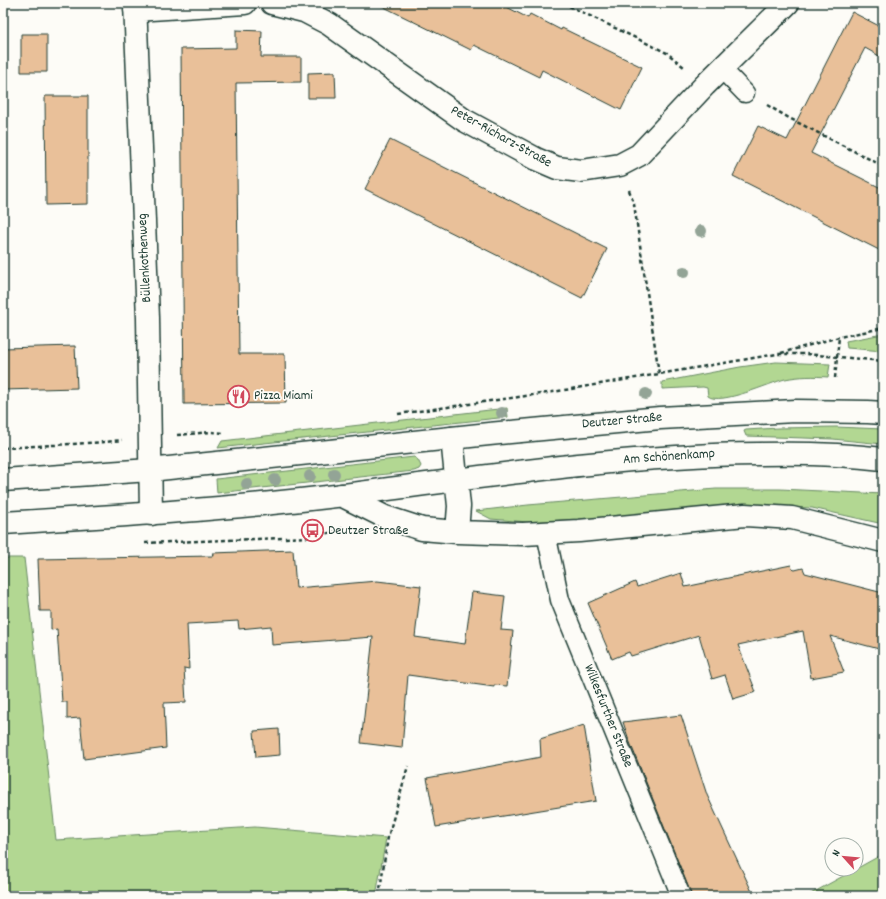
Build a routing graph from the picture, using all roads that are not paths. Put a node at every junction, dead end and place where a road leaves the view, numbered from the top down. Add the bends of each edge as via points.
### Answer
1 (245, 3) edge
2 (272, 3) edge
3 (788, 3) edge
4 (135, 6) edge
5 (722, 69) junction
6 (745, 93) road end
7 (883, 413) edge
8 (452, 438) junction
9 (883, 459) edge
10 (150, 470) junction
11 (3, 480) edge
12 (456, 480) junction
13 (342, 495) junction
14 (151, 514) junction
15 (3, 523) edge
16 (457, 532) junction
17 (546, 533) junction
18 (883, 540) edge
19 (681, 896) edge

1 - 4 street
2 - 5 street, Peter-Richarz-Straße via 304,11 329,24 464,120 556,168 581,171 620,165 639,155
3 - 5 street, Peter-Richarz-Straße
4 - 10 street, Büllenkothenweg via 148,318
5 - 6 lane
7 - 8 street, Deutzer Straße via 795,411 698,415
8 - 10 street, Deutzer Straße
8 - 12 street
9 - 12 street, Am Schönenkamp via 804,453 716,454 618,460
10 - 11 street, Deutzer Straße
10 - 14 street, Büllenkothenweg
12 - 13 street
12 - 16 street via 459,506
13 - 14 street
13 - 16 street via 385,517 422,529
14 - 15 street
16 - 17 street
17 - 18 street via 745,515 792,518
17 - 19 lane, Wilkesfurther Straße via 560,600

